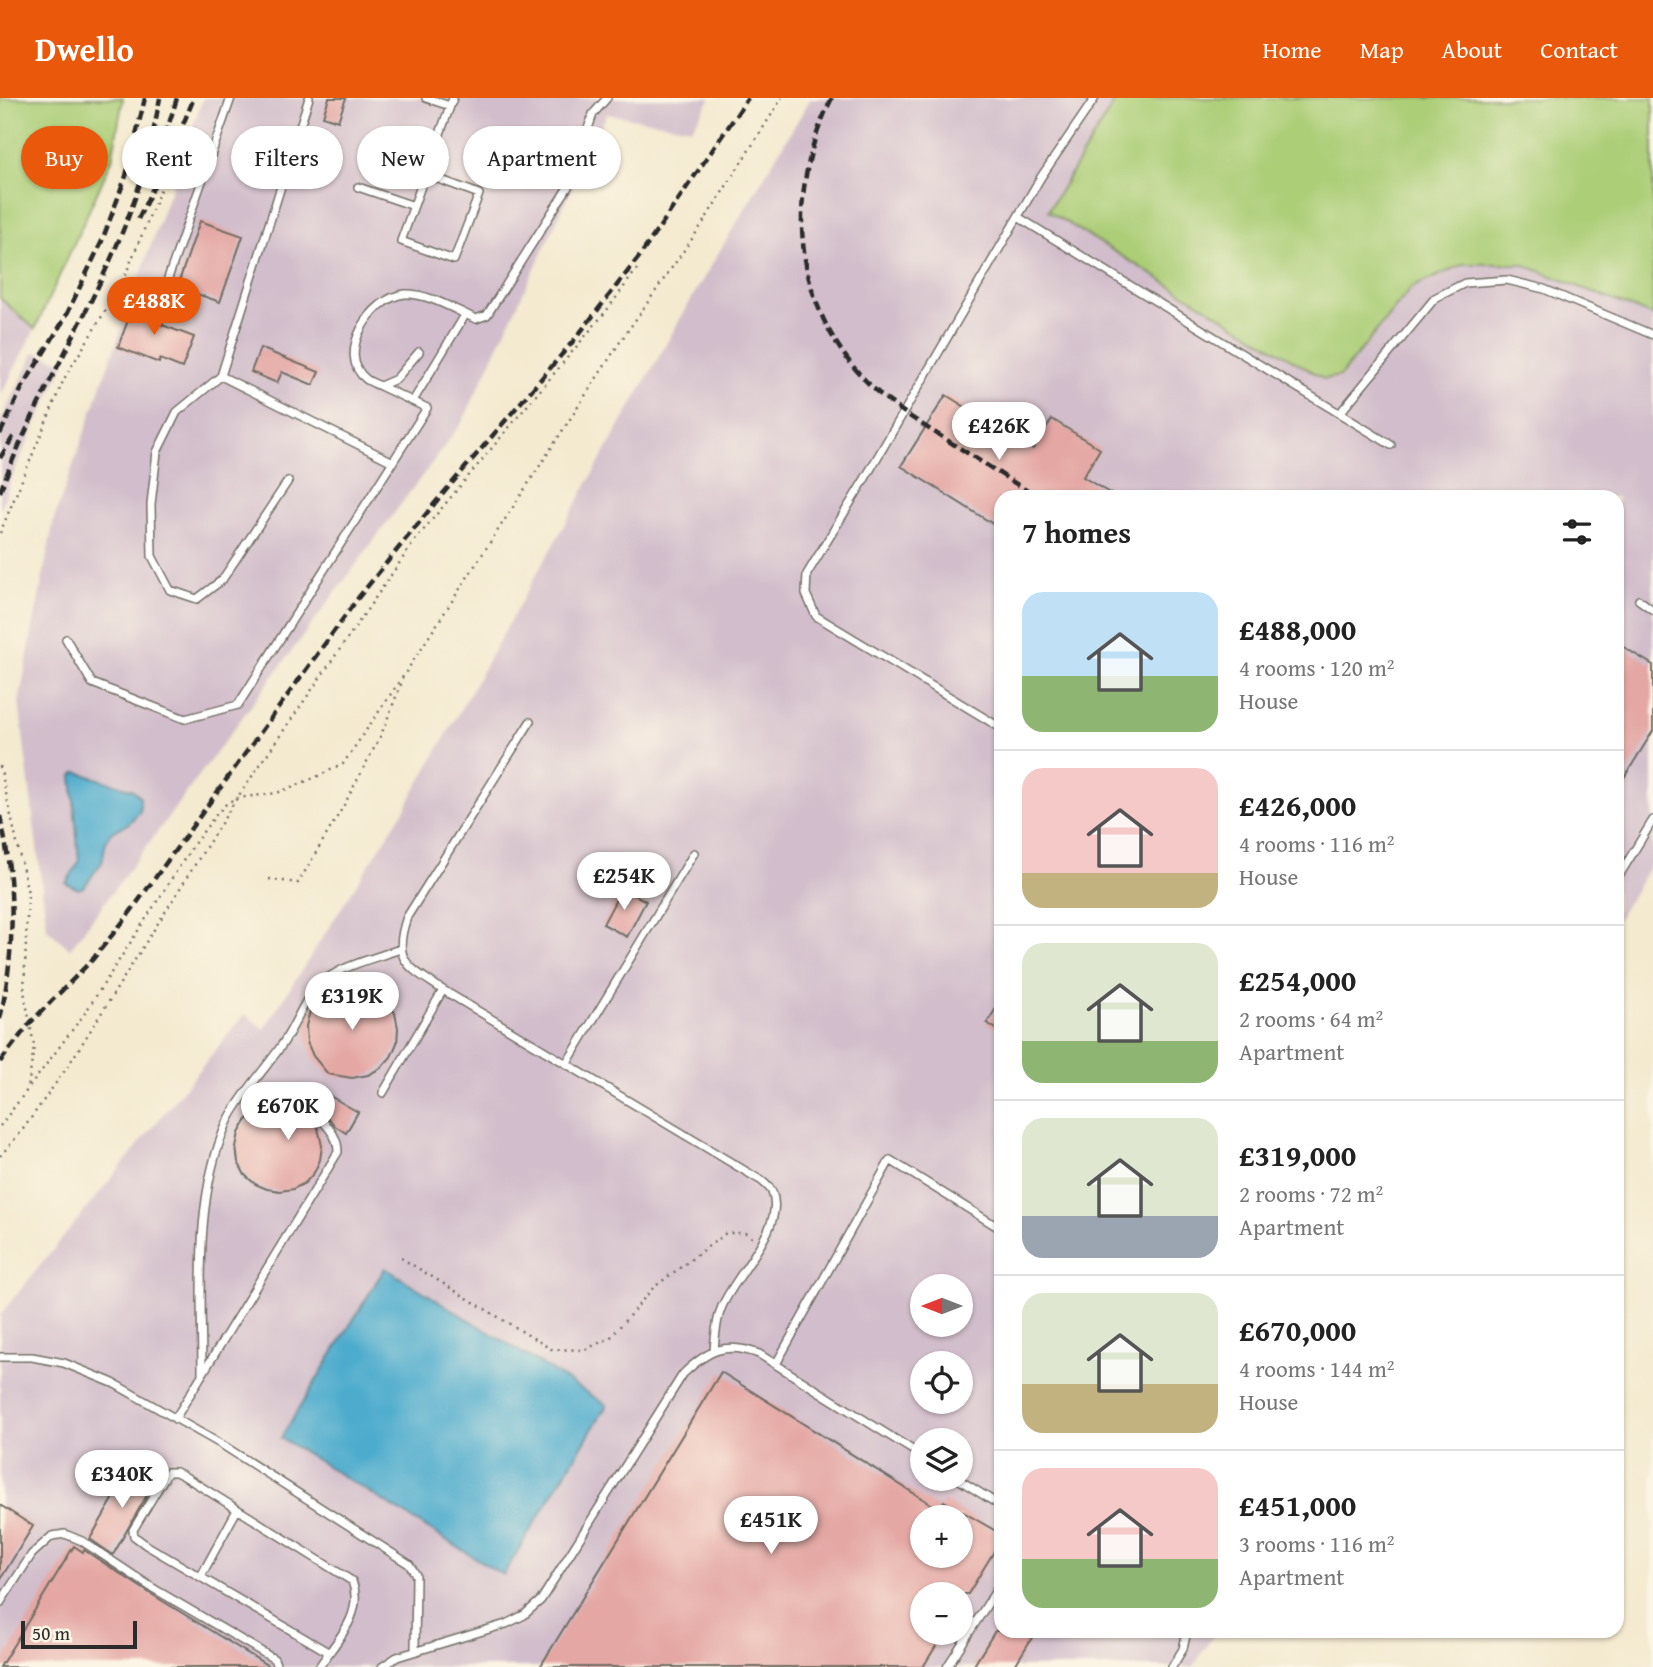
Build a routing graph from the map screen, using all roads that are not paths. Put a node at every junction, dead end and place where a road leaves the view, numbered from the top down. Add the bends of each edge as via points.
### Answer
1 (231, 98) edge
2 (309, 98) edge
3 (426, 98) edge
4 (607, 98) edge
5 (1095, 98) edge
6 (452, 102) edge
7 (443, 126) edge
8 (449, 183) edge
9 (365, 189) edge
10 (420, 189) edge
11 (414, 206) junction
12 (1018, 217) junction
13 (159, 304) dead end
14 (465, 315) junction
15 (1653, 335) edge
16 (419, 352) dead end
17 (221, 376) junction
18 (380, 386) junction
19 (413, 401) junction
20 (1340, 413) junction
21 (1391, 445) dead end
22 (393, 462) junction
23 (288, 481) dead end
24 (1639, 600) dead end
25 (1653, 610) edge
26 (65, 639) dead end
27 (530, 723) dead end
28 (994, 725) edge
29 (1653, 820) edge
30 (694, 853) dead end
31 (1624, 868) edge
32 (400, 949) junction
33 (443, 990) junction
34 (567, 1063) junction
35 (383, 1093) dead end
36 (318, 1116) dead end
37 (994, 1225) edge
38 (714, 1351) junction
39 (0, 1357) edge
40 (776, 1364) junction
41 (202, 1374) junction
42 (175, 1419) junction
43 (910, 1448) edge
44 (973, 1488) edge
45 (994, 1502) edge
46 (237, 1510) junction
47 (201, 1576) junction
48 (994, 1594) edge
49 (0, 1604) edge
50 (1185, 1638) edge
51 (415, 1651) junction
52 (328, 1652) junction
53 (278, 1667) edge
54 (319, 1667) edge
55 (382, 1667) edge
56 (947, 1667) edge
57 (1172, 1667) edge

1 - 13 lane
2 - 17 lane
3 - 6 lane
4 - 14 lane via 593,114 568,187 487,315 476,319
5 - 12 lane
6 - 7 lane
8 - 11 lane via 479,194 454,260 401,241
9 - 11 lane
10 - 11 lane
12 - 20 lane
12 - 28 lane via 807,574 806,584 816,616
14 - 18 lane via 417,295 384,300 356,337 354,359 364,379
14 - 19 lane
15 - 20 lane via 1544,289 1507,280 1465,284 1435,298
16 - 18 lane via 396,379
17 - 22 lane
17 - 23 lane via 177,412 157,452 152,556 170,590 197,599 222,580
18 - 19 lane
19 - 22 lane via 427,408
20 - 21 lane
22 - 26 lane via 238,705 185,719 92,683
24 - 25 lane
27 - 32 lane via 407,917
29 - 31 lane
30 - 34 lane
32 - 33 lane via 412,970
32 - 41 lane via 341,970 312,992 285,1042 228,1120 213,1163 205,1216
33 - 34 lane
33 - 35 lane
34 - 38 lane via 772,1191 773,1217 722,1307
36 - 41 lane via 338,1141 338,1152
37 - 40 lane via 890,1160
38 - 40 lane via 743,1348
38 - 51 lane via 683,1374 541,1600 506,1624
39 - 42 lane via 32,1357 73,1367 113,1383
40 - 43 lane
41 - 42 lane
42 - 51 lane via 409,1564 416,1575
44 - 45 lane
46 - 47 lane
46 - 47 lane via 184,1476 168,1472 133,1530 146,1545
46 - 52 lane via 352,1581 357,1594 353,1617
47 - 52 lane
48 - 56 lane
49 - 53 lane via 32,1554 52,1536 65,1534 274,1659
50 - 57 lane
51 - 55 lane
52 - 54 lane

